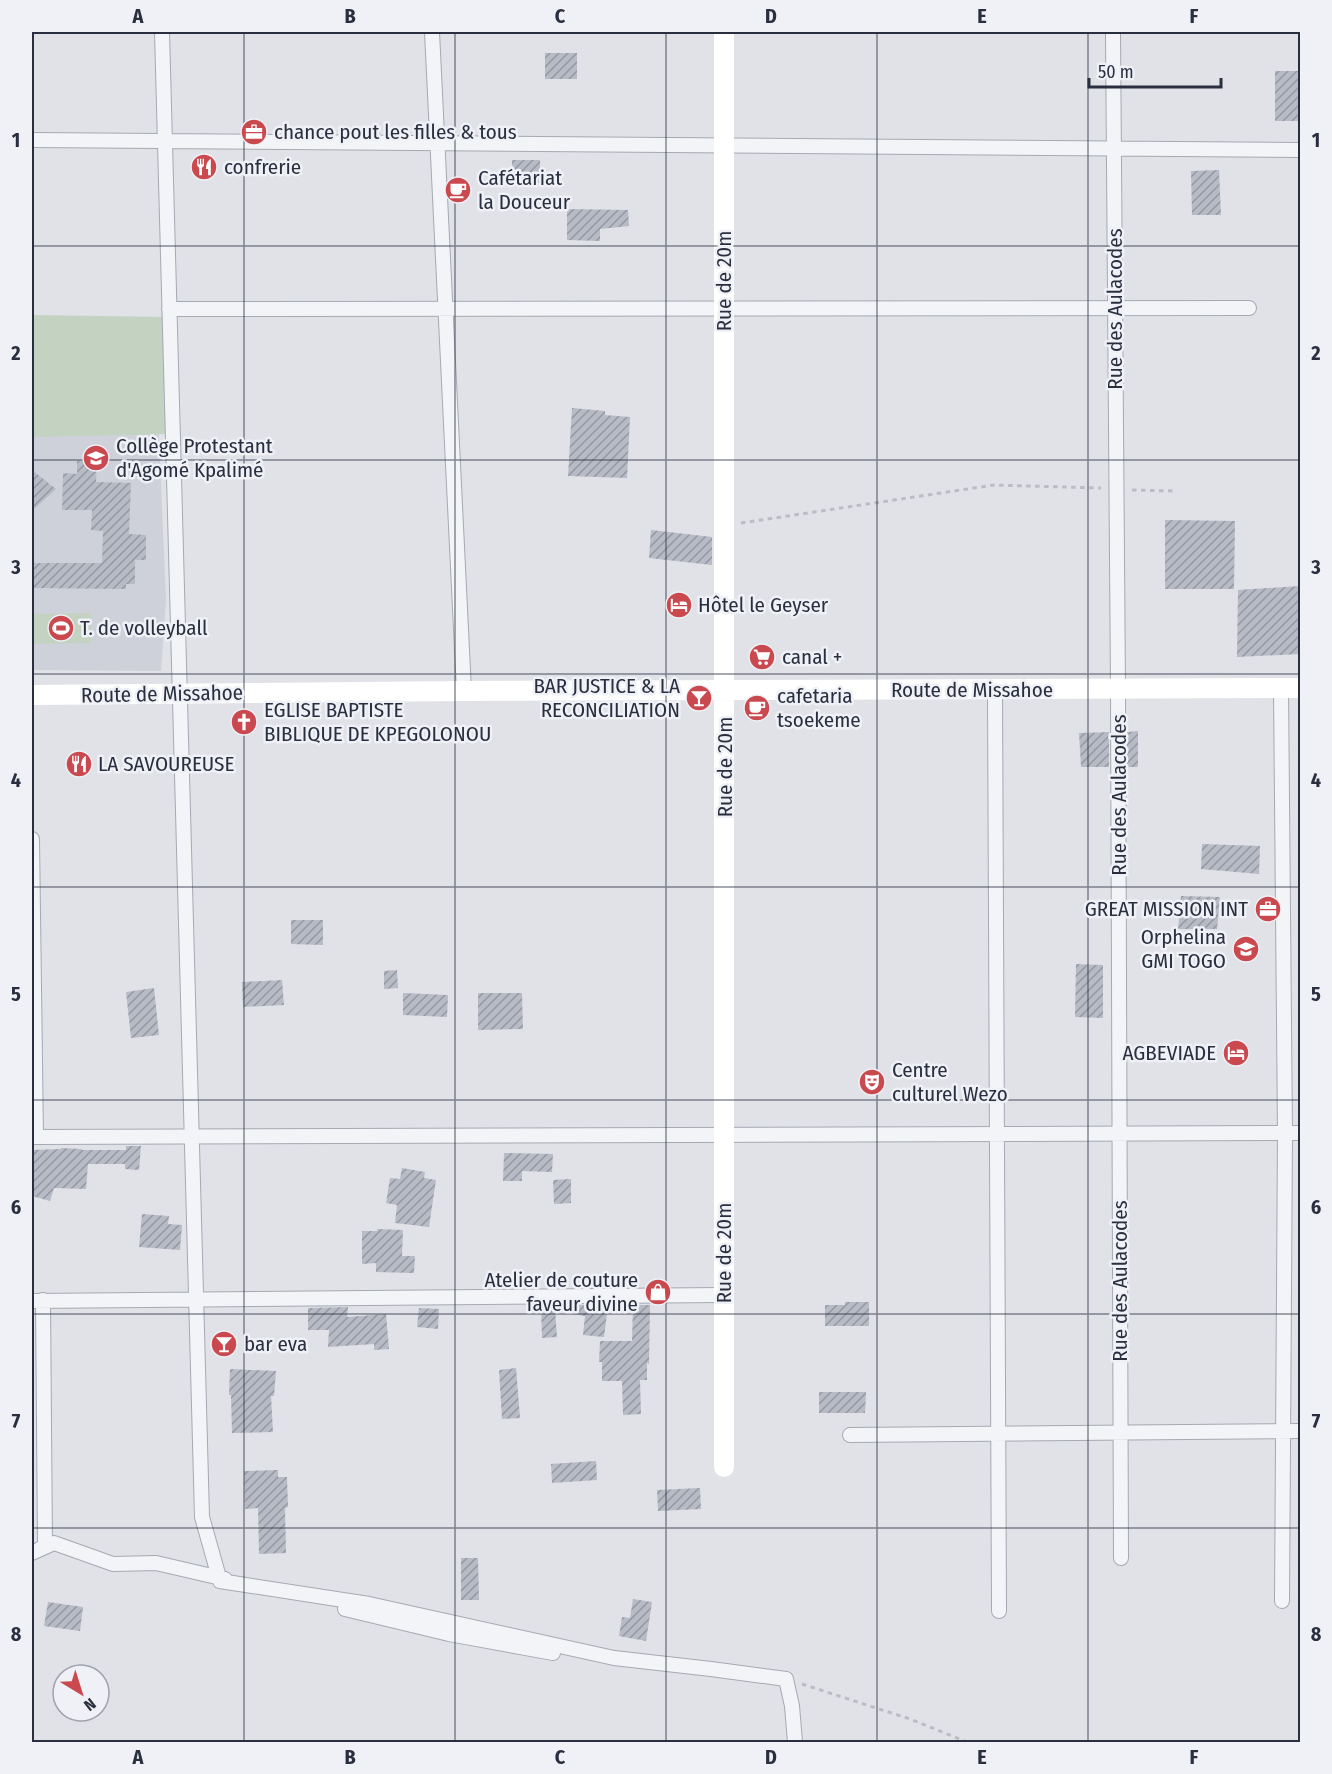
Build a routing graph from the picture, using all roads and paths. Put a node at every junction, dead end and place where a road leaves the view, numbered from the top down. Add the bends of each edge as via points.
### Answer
1 (162, 32) edge
2 (432, 32) edge
3 (724, 32) edge
4 (1113, 32) edge
5 (32, 140) edge
6 (165, 141) junction
7 (437, 143) junction
8 (724, 145) junction
9 (1114, 148) junction
10 (1300, 150) edge
11 (1249, 308) dead end
12 (169, 309) junction
13 (445, 309) junction
14 (724, 309) junction
15 (1115, 309) junction
16 (1116, 489) junction
17 (1174, 491) dead end
18 (725, 525) junction
19 (1118, 688) junction
20 (1291, 688) edge
21 (994, 690) junction
22 (464, 691) junction
23 (725, 691) junction
24 (180, 694) junction
25 (32, 695) edge
26 (32, 839) edge
27 (1119, 1133) junction
28 (1285, 1133) junction
29 (1300, 1133) edge
30 (997, 1134) junction
31 (725, 1135) junction
32 (192, 1136) junction
33 (34, 1137) edge
34 (723, 1295) junction
35 (196, 1299) junction
36 (38, 1300) edge
37 (1300, 1431) edge
38 (1283, 1432) junction
39 (1120, 1433) junction
40 (998, 1434) junction
41 (850, 1435) dead end
42 (724, 1467) dead end
43 (32, 1554) edge
44 (1121, 1558) dead end
45 (1282, 1601) dead end
46 (999, 1611) dead end
47 (564, 1654) dead end
48 (786, 1680) junction
49 (795, 1743) edge
50 (967, 1743) edge

1 - 6 street
2 - 7 street
3 - 8 street, Rue de 20m
4 - 9 street, Rue des Aulacodes
5 - 6 street
6 - 7 street
6 - 12 street
7 - 8 street
7 - 13 street
8 - 9 street
8 - 14 street, Rue de 20m
9 - 10 street
9 - 15 street, Rue des Aulacodes
11 - 15 street
12 - 13 street
12 - 24 street
13 - 14 street
13 - 22 street
14 - 15 street
14 - 18 street, Rue de 20m
15 - 16 street, Rue des Aulacodes
16 - 17 path
16 - 18 path via 994,485
16 - 19 street, Rue des Aulacodes
18 - 23 street, Rue de 20m
19 - 20 street, Route de Missahoe
19 - 21 street, Route de Missahoe
19 - 27 street, Rue des Aulacodes
20 - 28 street
21 - 23 street, Route de Missahoe
21 - 30 street
22 - 23 street, Route de Missahoe
22 - 24 street, Route de Missahoe
23 - 31 street, Rue de 20m
24 - 25 street, Route de Missahoe
24 - 32 street
26 - 33 street
27 - 28 street
27 - 30 street
27 - 39 street, Rue des Aulacodes
28 - 29 street
28 - 38 street
30 - 31 street
30 - 40 street
31 - 32 street
31 - 34 street, Rue de 20m
32 - 33 street
32 - 35 street
34 - 35 street
34 - 42 street, Rue de 20m
35 - 36 street
35 - 48 street via 202,1517 220,1581 369,1604 614,1658
36 - 43 street via 45,1546
37 - 38 street
38 - 39 street
38 - 45 street
39 - 40 street
39 - 44 street, Rue des Aulacodes
40 - 41 street
40 - 46 street
43 - 47 street via 54,1543 113,1564 156,1563 449,1634
48 - 49 street
48 - 50 path via 910,1719

